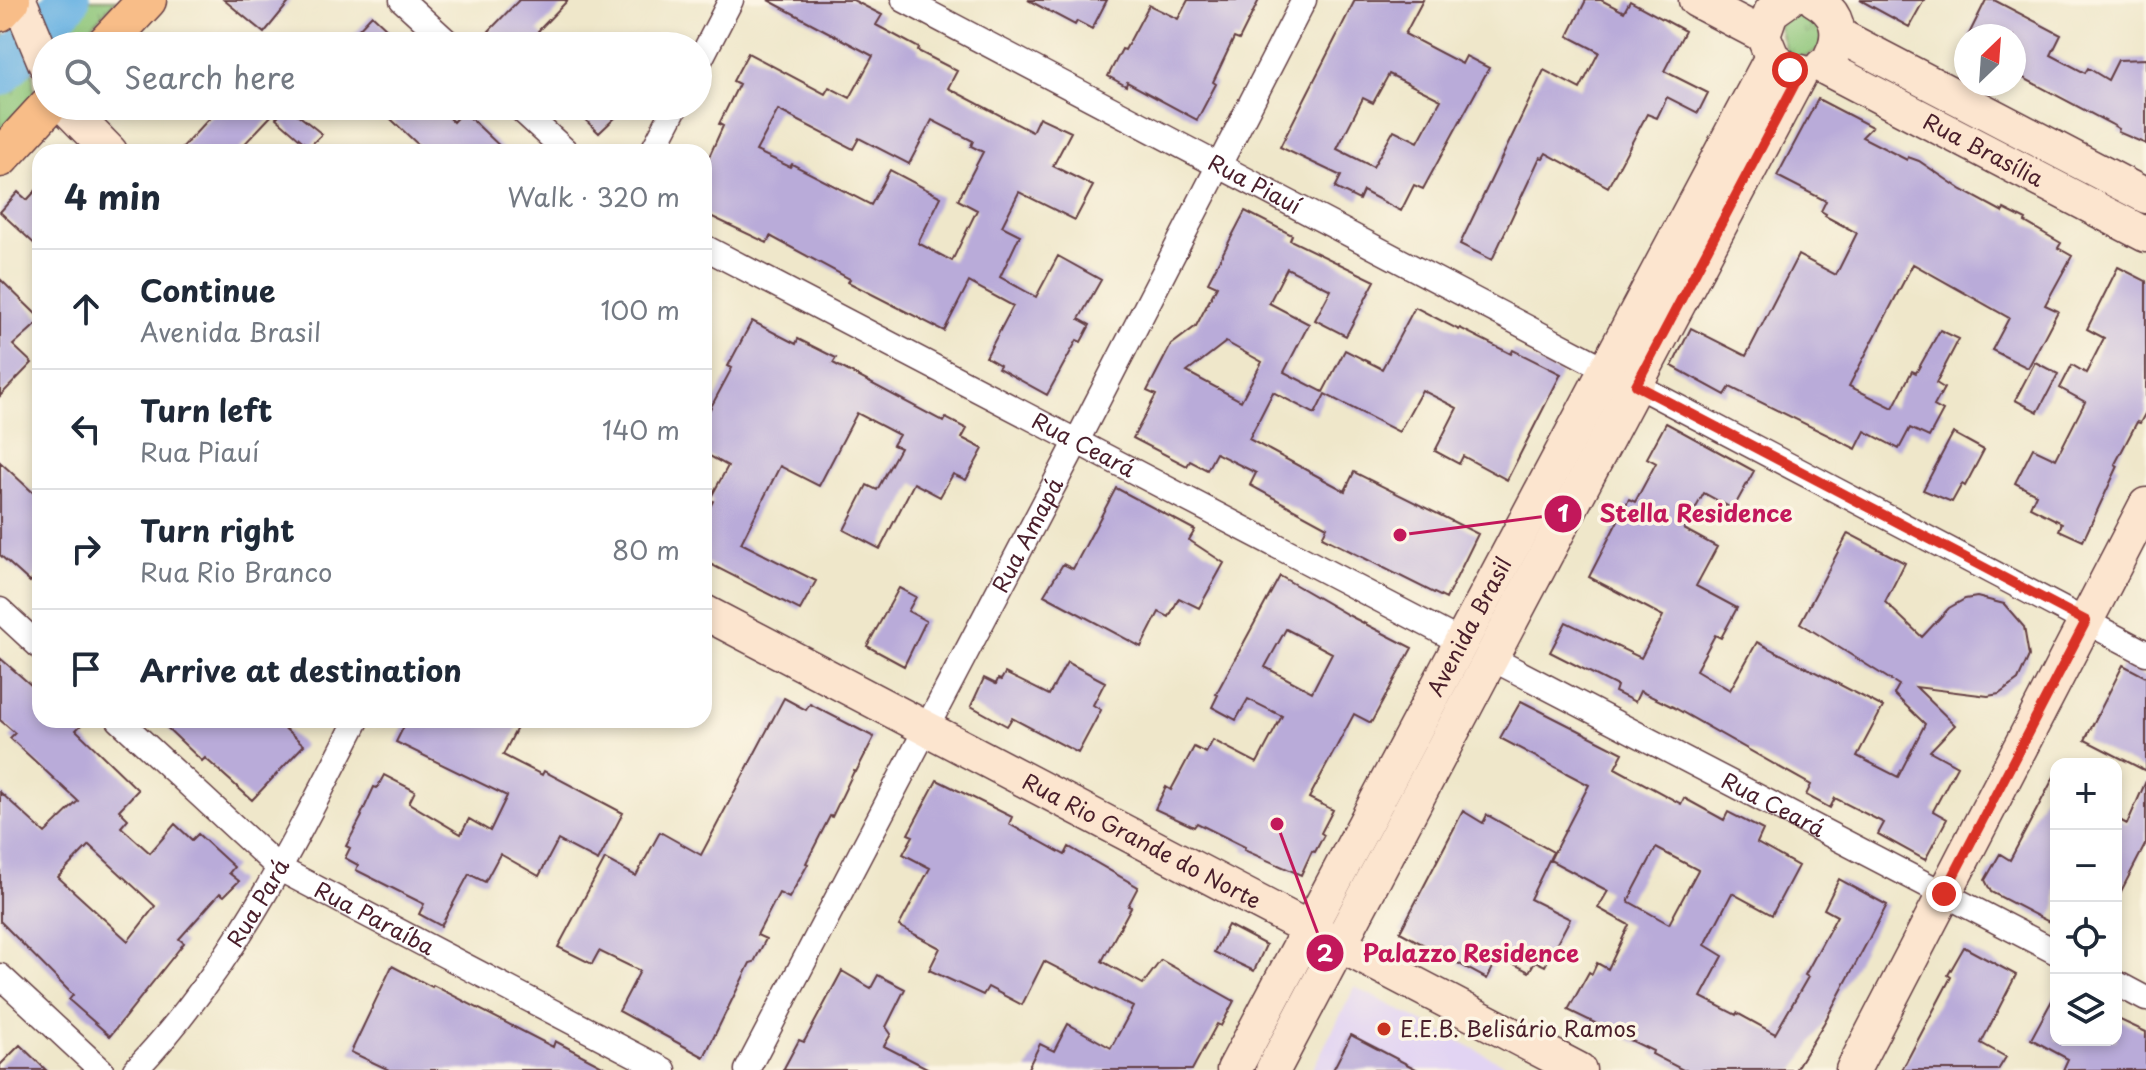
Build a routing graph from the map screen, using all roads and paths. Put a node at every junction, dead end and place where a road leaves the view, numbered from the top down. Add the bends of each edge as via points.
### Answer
1 (147, 0) edge
2 (402, 0) edge
3 (731, 0) edge
4 (904, 0) edge
5 (1304, 0) edge
6 (1696, 0) edge
7 (1779, 1) edge
8 (14, 7) edge
9 (1831, 12) edge
10 (117, 32) edge
11 (437, 32) edge
12 (712, 37) edge
13 (32, 40) edge
14 (1789, 57) junction
15 (35, 120) edge
16 (79, 120) edge
17 (532, 120) edge
18 (669, 120) edge
19 (102, 144) edge
20 (558, 144) edge
21 (656, 144) edge
22 (0, 158) edge
23 (1219, 166) junction
24 (2146, 196) edge
25 (2146, 235) edge
26 (712, 251) edge
27 (1621, 377) junction
28 (1077, 441) junction
29 (2146, 505) edge
30 (0, 610) edge
31 (712, 616) edge
32 (2086, 621) junction
33 (32, 640) edge
34 (1461, 642) junction
35 (2146, 653) edge
36 (1491, 658) junction
37 (925, 727) junction
38 (128, 728) edge
39 (353, 728) edge
40 (280, 869) junction
41 (1944, 894) junction
42 (1309, 929) junction
43 (1339, 944) junction
44 (2050, 949) edge
45 (0, 976) edge
46 (2122, 986) edge
47 (2146, 999) edge
48 (101, 1070) edge
49 (135, 1070) edge
50 (664, 1070) edge
51 (747, 1070) edge
52 (1234, 1070) edge
53 (1273, 1070) edge
54 (1579, 1070) edge
55 (1853, 1070) edge

1 - 10 main road
2 - 11 street
3 - 12 street
4 - 23 street, Rua Piauí
5 - 23 street, Rua Amapá
6 - 14 main road, Rua Brasília
7 - 14 main road via 1771,12
8 - 13 main road
9 - 14 main road via 1831,57
9 - 24 main road, Rua Brasília
14 - 25 main road, Rua Brasília
14 - 27 main road, Avenida Brasil
15 - 22 main road
16 - 19 main road
17 - 20 street
18 - 21 street
23 - 27 street, Rua Piauí
23 - 28 street, Rua Amapá
26 - 28 street, Rua Ceará
27 - 32 street, Rua Piauí
27 - 34 main road, Avenida Brasil
27 - 36 main road, Avenida Brasil
28 - 34 street, Rua Ceará
28 - 37 street, Rua Amapá
29 - 32 main road
30 - 33 street
31 - 37 main road, Rua Rio Grande do Norte
32 - 35 street, Rua Piauí
32 - 41 main road
34 - 42 main road, Avenida Brasil
36 - 41 street, Rua Ceará
36 - 43 main road, Avenida Brasil
37 - 42 main road, Rua Rio Grande do Norte
37 - 51 street, Rua Amapá
38 - 40 street, Rua Paraíba
39 - 40 street, Rua Pará
40 - 49 street, Rua Pará via 196,999
40 - 50 street, Rua Paraíba
41 - 44 street, Rua Ceará
41 - 55 main road
42 - 43 main road, Rua Rio Grande do Norte
42 - 52 main road, Avenida Brasil
43 - 53 main road, Avenida Brasil
43 - 54 main road, Rua Rio Grande do Norte
45 - 48 street
46 - 47 street

